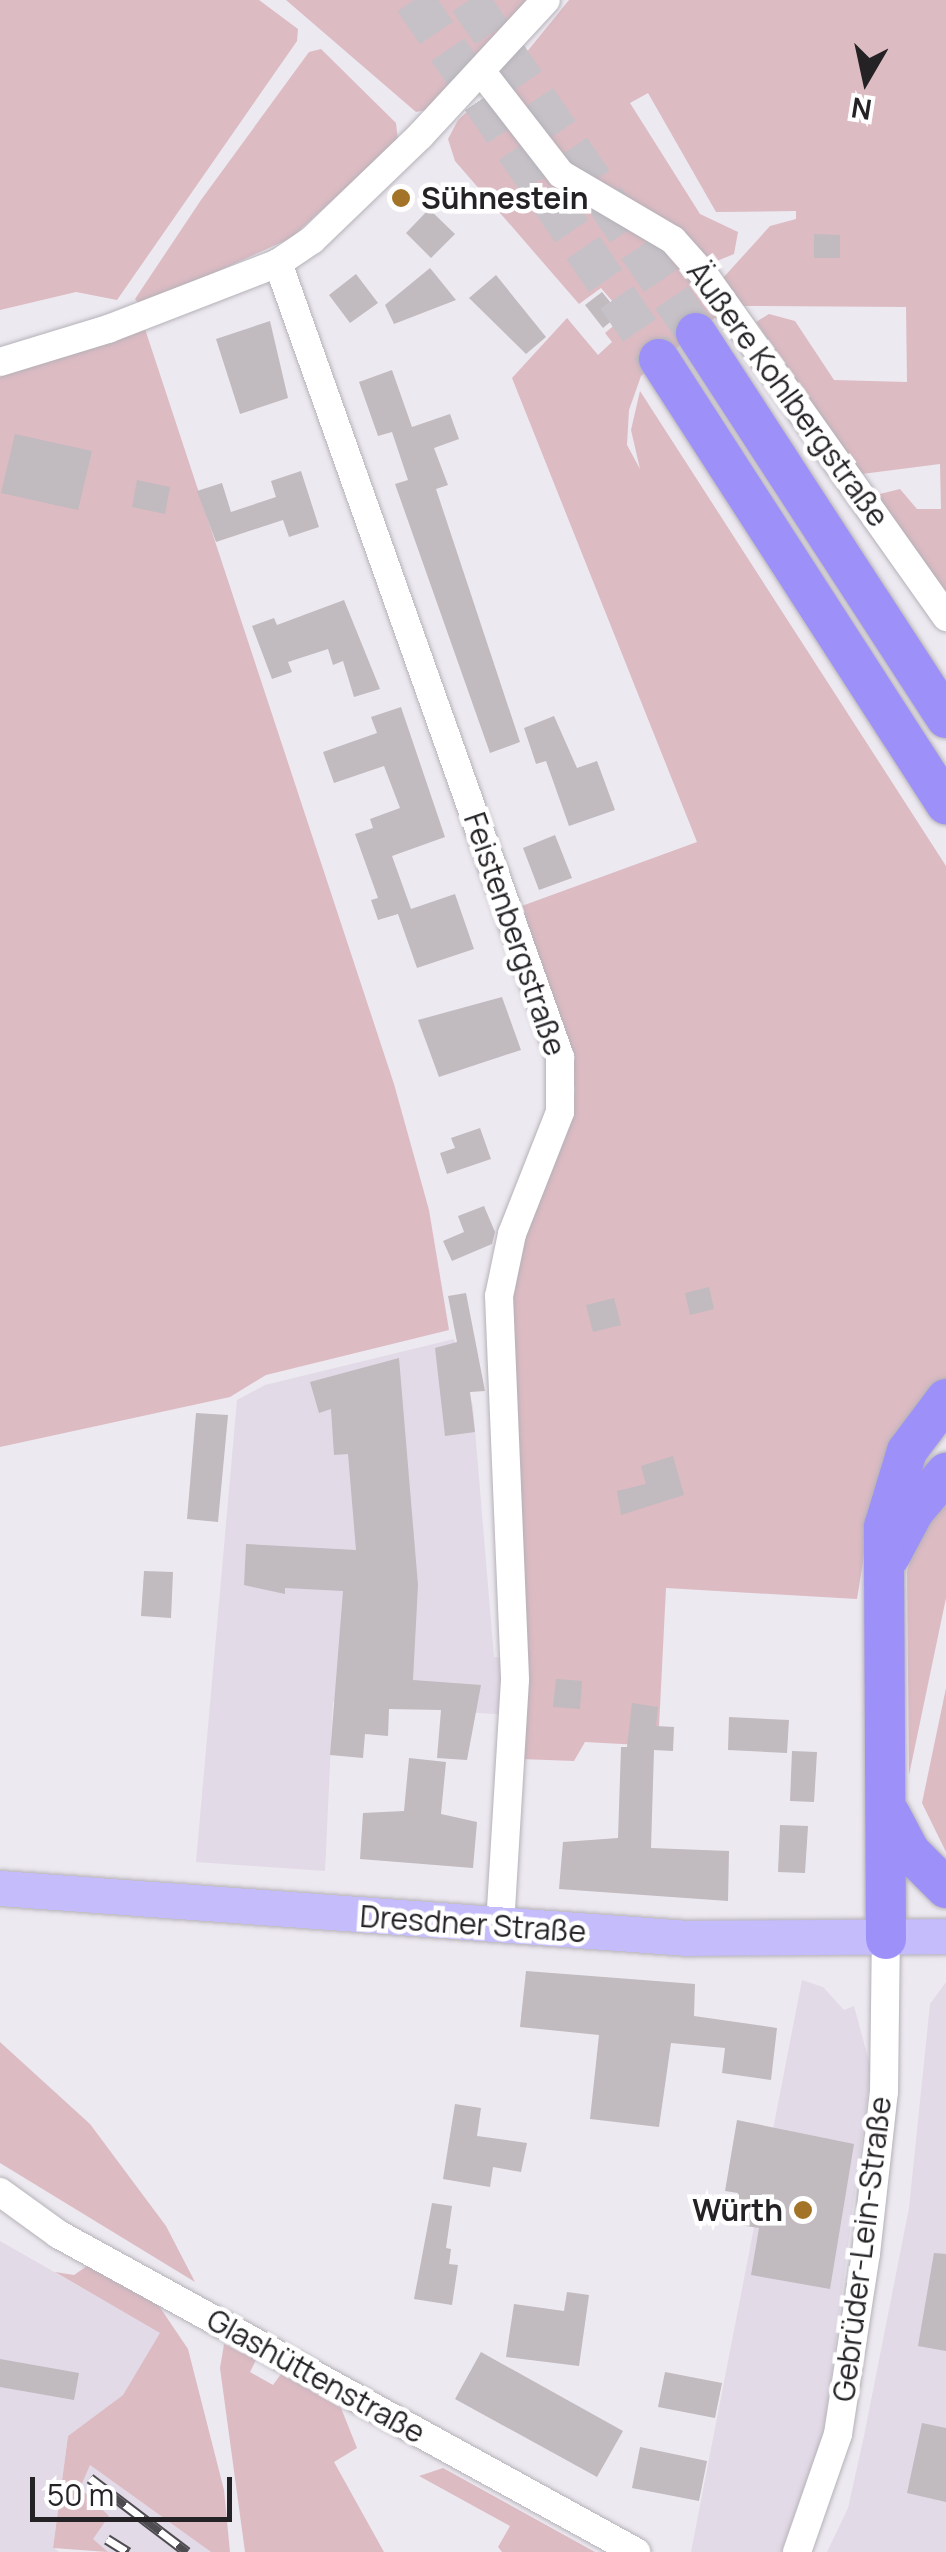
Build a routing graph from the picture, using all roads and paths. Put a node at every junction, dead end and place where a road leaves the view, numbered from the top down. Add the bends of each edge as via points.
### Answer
1 (546, 0) edge
2 (481, 71) junction
3 (278, 263) junction
4 (696, 333) tunnel mouth
5 (659, 359) tunnel mouth
6 (0, 362) edge
7 (946, 616) edge
8 (946, 718) edge
9 (946, 804) edge
10 (946, 1398) edge
11 (946, 1473) edge
12 (884, 1584) junction
13 (890, 1814) junction
14 (0, 1888) edge
15 (946, 1888) edge
16 (500, 1926) junction
17 (946, 1936) edge
18 (886, 1939) junction
19 (0, 2192) edge
20 (636, 2552) edge
21 (797, 2552) edge

1 - 2 street
2 - 3 street via 312,240
2 - 7 street, Äußere Kohlbergstraße via 561,174 673,240 704,276
3 - 6 street via 108,329
3 - 16 street, Feistenbergstraße via 560,1057 560,1112 512,1234 499,1296 514,1680
4 - 8 highway
5 - 9 highway
10 - 12 highway via 916,1435 893,1485
11 - 12 highway via 900,1534
12 - 13 highway
13 - 15 highway via 910,1852
13 - 18 highway
14 - 16 main road, Dresdner Straße
16 - 18 main road, Dresdner Straße via 688,1938
17 - 18 main road, Dresdner Straße
18 - 21 street, Gebrüder-Lein-Straße via 884,2092 866,2254 838,2434
19 - 20 street, Glashüttenstraße via 58,2234

